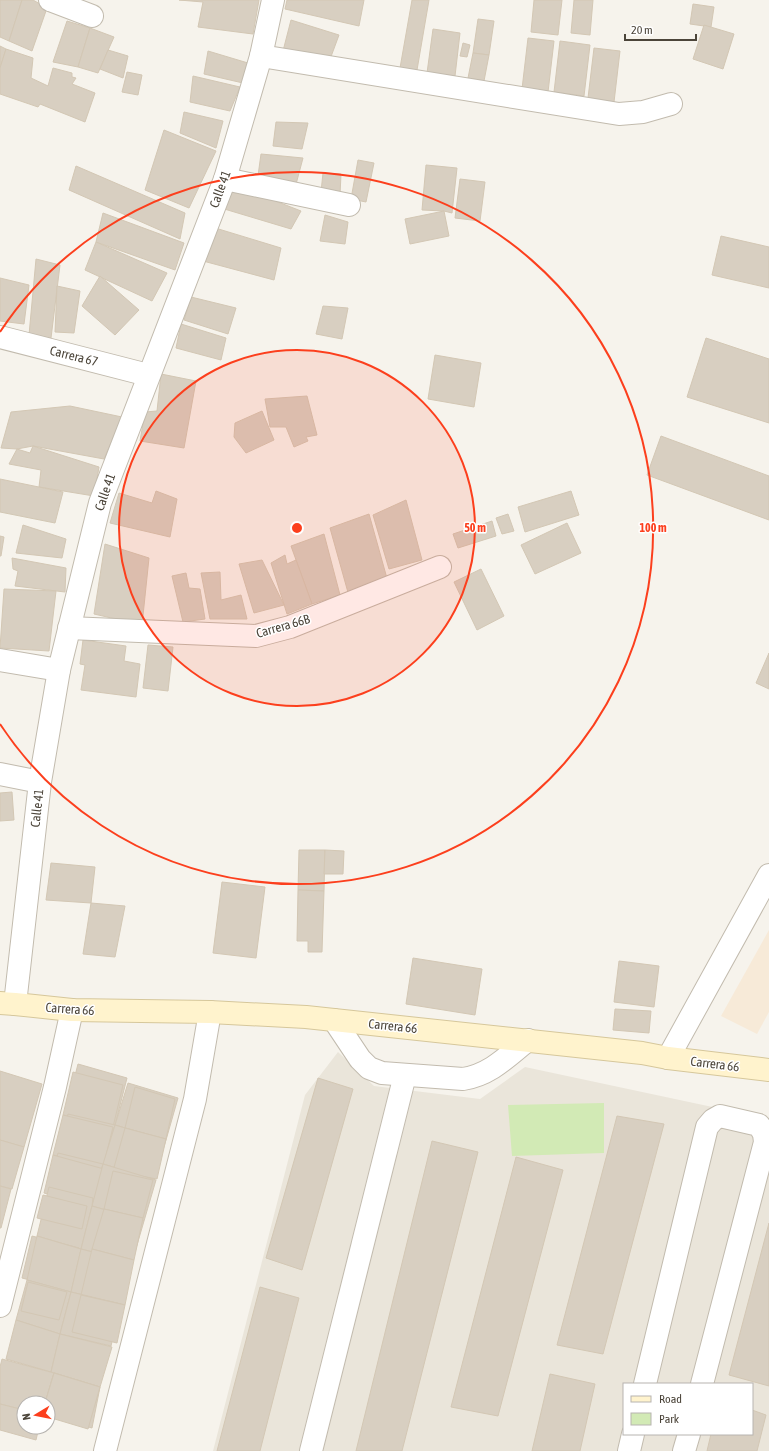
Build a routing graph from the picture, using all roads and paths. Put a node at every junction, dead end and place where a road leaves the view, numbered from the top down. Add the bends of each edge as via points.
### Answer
1 (50, 0) edge
2 (273, 0) edge
3 (92, 16) dead end
4 (261, 56) junction
5 (671, 104) dead end
6 (225, 179) junction
7 (349, 204) dead end
8 (0, 337) edge
9 (148, 375) junction
10 (440, 567) dead end
11 (69, 628) junction
12 (0, 660) edge
13 (59, 670) junction
14 (0, 774) edge
15 (40, 782) junction
16 (769, 875) edge
17 (8, 1003) edge
18 (72, 1010) junction
19 (210, 1012) junction
20 (334, 1020) junction
21 (528, 1040) junction
22 (668, 1058) junction
23 (769, 1070) edge
24 (405, 1075) junction
25 (0, 1306) edge
26 (645, 1383) edge
27 (702, 1383) edge
28 (633, 1435) edge
29 (689, 1435) edge
30 (105, 1451) edge
31 (311, 1451) edge
32 (629, 1451) edge
33 (684, 1451) edge

1 - 3 street
2 - 4 street, Calle 41
4 - 5 street via 619,114 643,112
4 - 6 street, Calle 41
6 - 7 street
6 - 9 street, Calle 41
8 - 9 street, Carrera 67
9 - 11 street, Calle 41 via 100,503
10 - 11 street, Carrera 66B via 290,627 256,636
11 - 13 street, Calle 41
12 - 13 street
13 - 15 street, Calle 41
14 - 15 street
15 - 17 street, Calle 41
16 - 22 street
17 - 18 street, Carrera 66
18 - 19 street, Carrera 66
18 - 25 street
19 - 20 street, Carrera 66
19 - 30 street via 195,1099
20 - 21 street, Carrera 66
20 - 24 street via 369,1068 382,1073
21 - 22 street, Carrera 66
21 - 24 street via 487,1072 474,1077 464,1079
22 - 23 street, Carrera 66
24 - 31 street
26 - 27 street via 707,1127 720,1116 759,1125 765,1142
28 - 32 street
29 - 33 street

